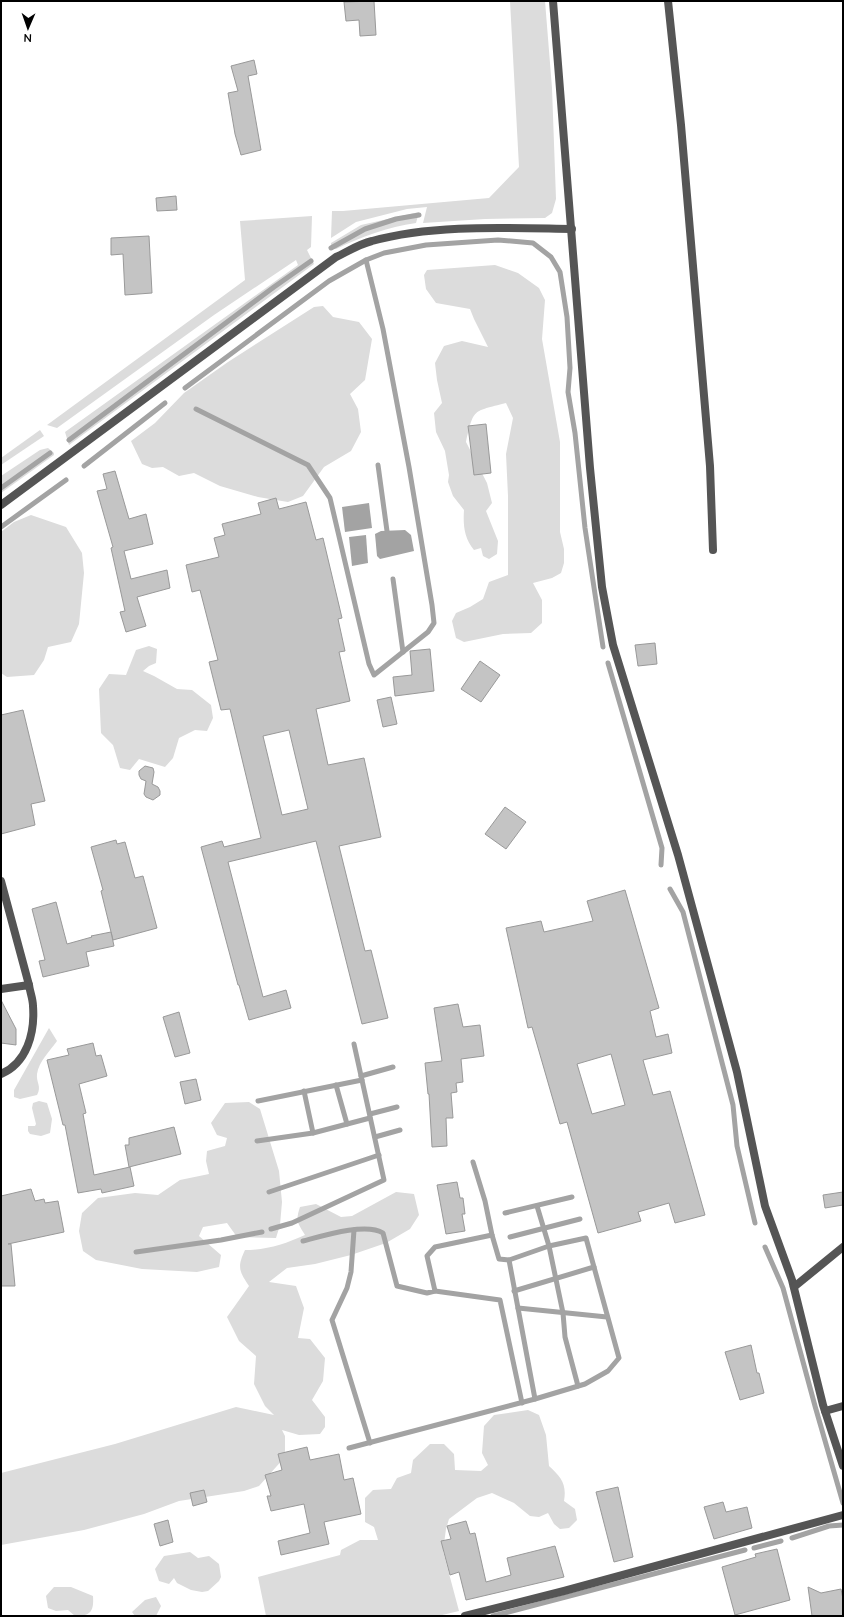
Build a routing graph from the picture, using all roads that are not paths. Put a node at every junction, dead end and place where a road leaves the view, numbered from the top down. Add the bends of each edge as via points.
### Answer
1 (553, 1) edge
2 (668, 1) edge
3 (572, 229) junction
4 (1, 505) edge
5 (713, 550) dead end
6 (1, 881) edge
7 (29, 985) junction
8 (1, 989) edge
9 (1, 1074) edge
10 (843, 1247) edge
11 (794, 1287) junction
12 (843, 1406) edge
13 (825, 1411) junction
14 (843, 1466) edge
15 (843, 1515) edge
16 (465, 1616) edge

1 - 3 street
2 - 5 street via 710,466
3 - 4 street via 483,228 419,232 371,241 336,257
3 - 11 street via 590,468 602,587 613,645 678,855 737,1072 765,1206
6 - 7 street
7 - 8 street
7 - 9 street via 33,1006 30,1042 22,1058 9,1071
10 - 11 street
11 - 13 street
12 - 13 street
13 - 14 street
15 - 16 street

